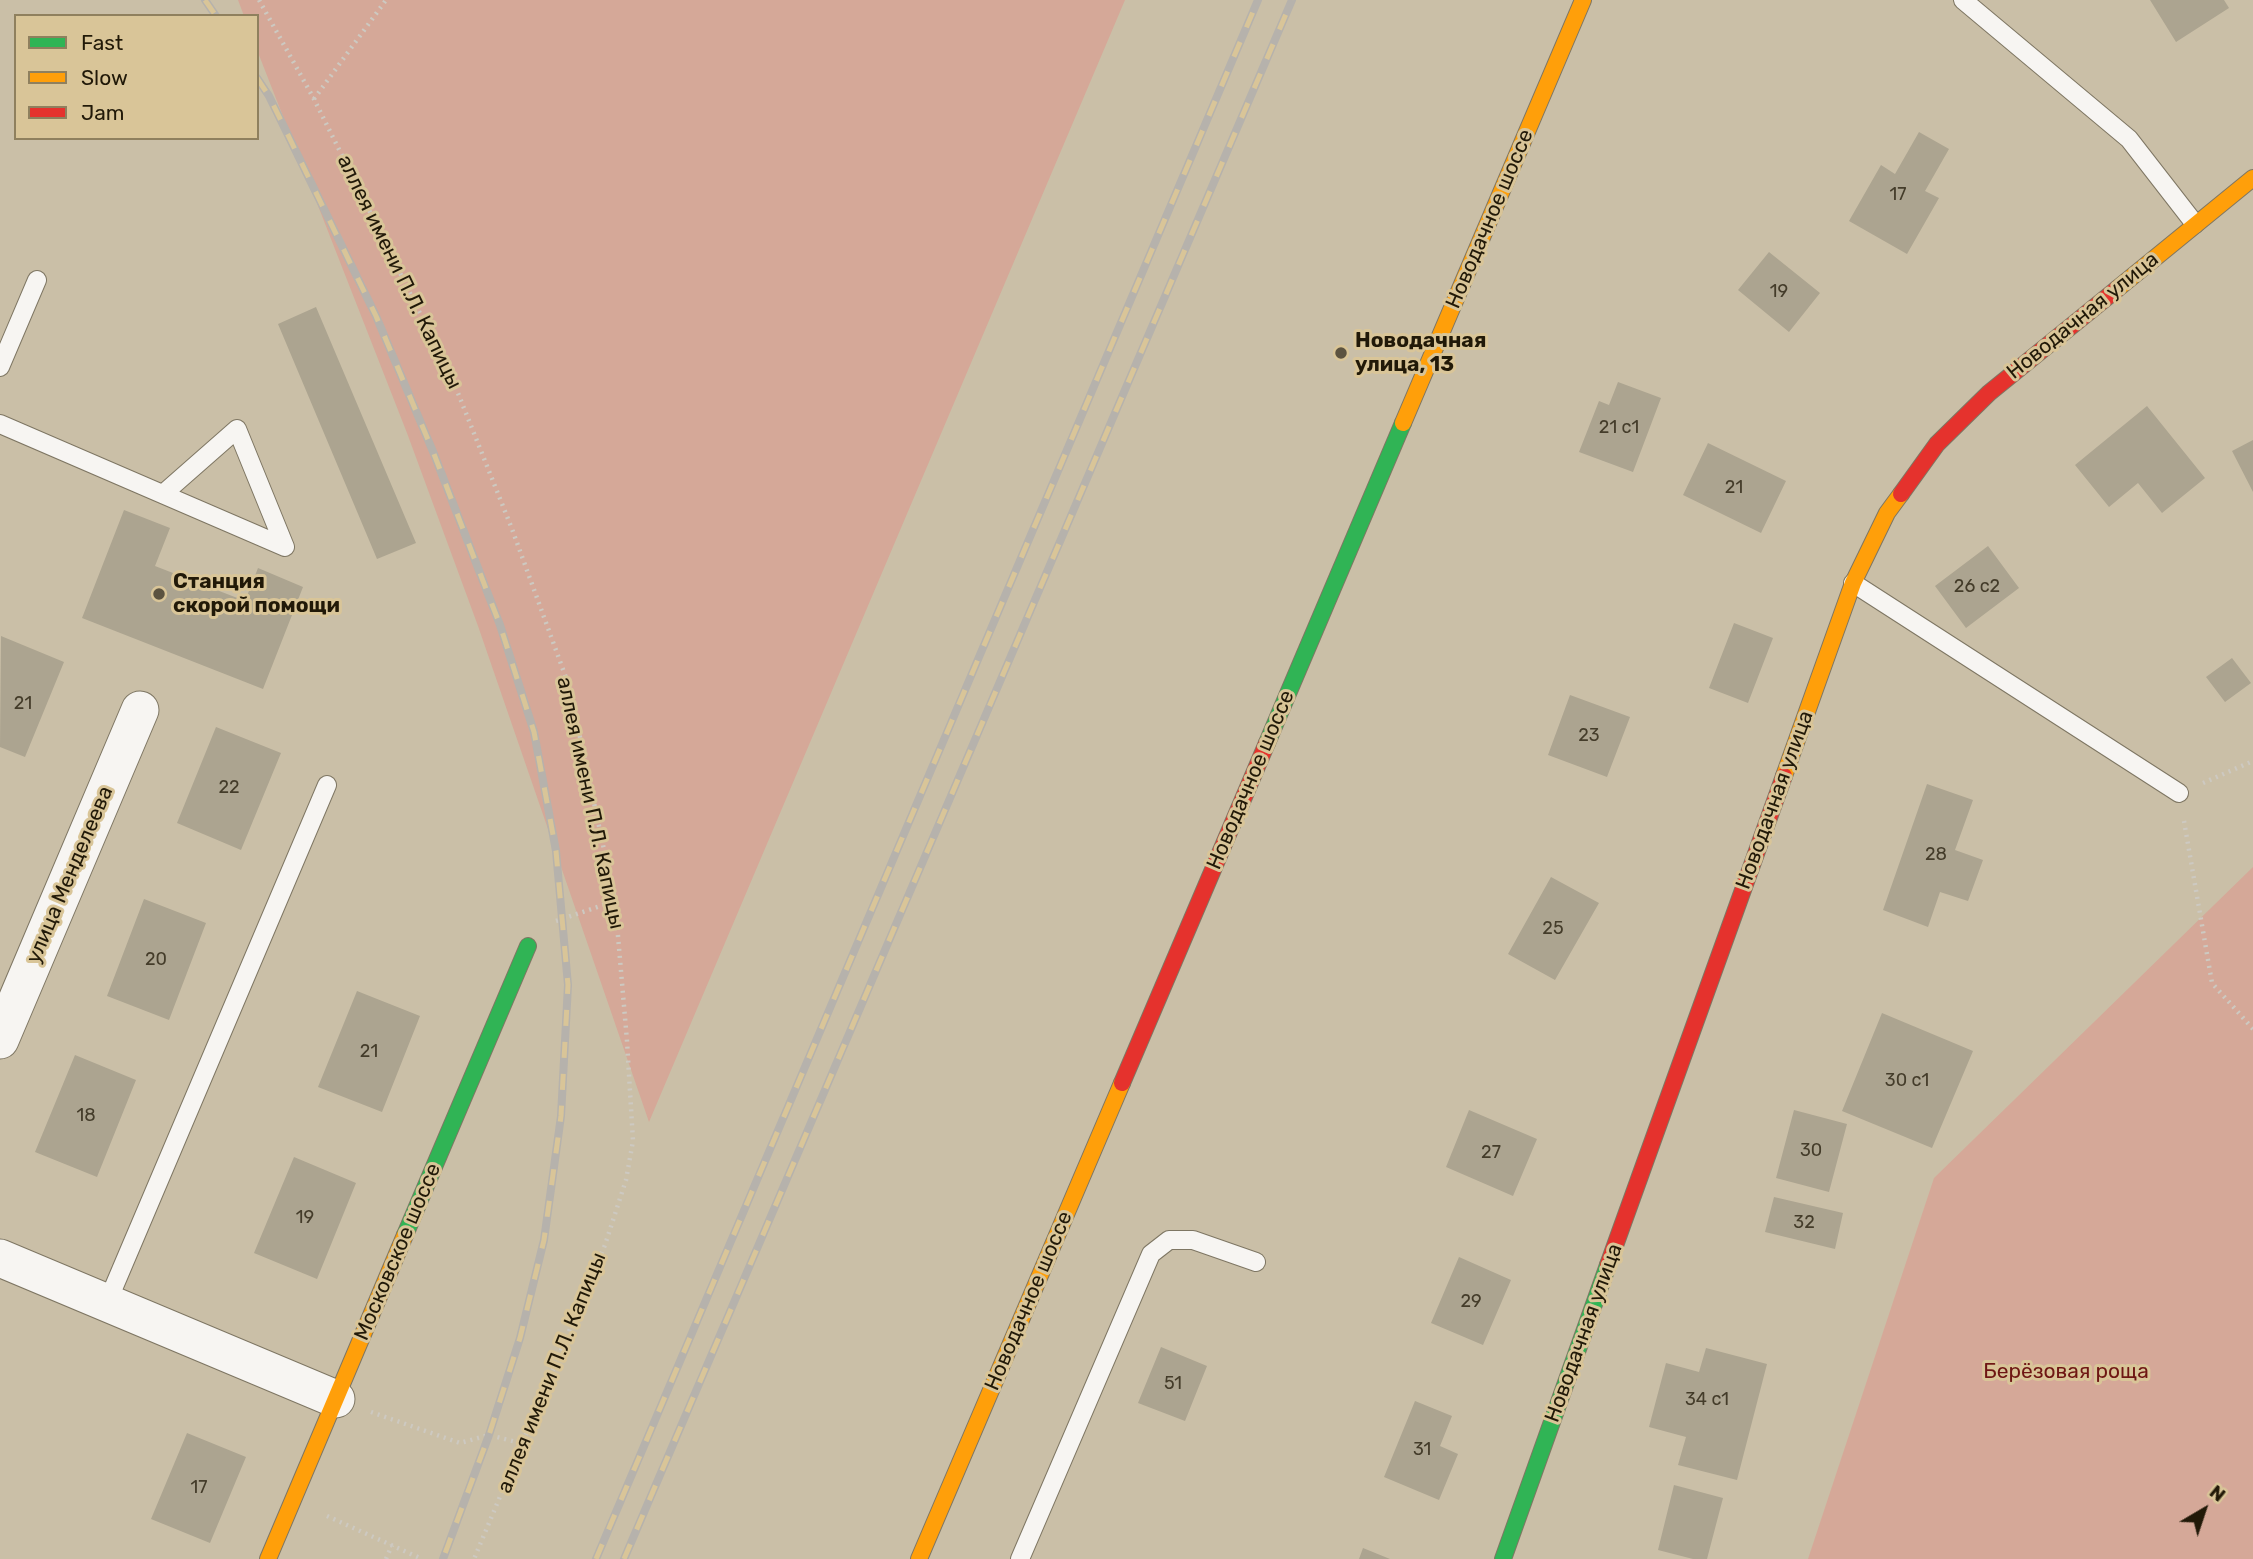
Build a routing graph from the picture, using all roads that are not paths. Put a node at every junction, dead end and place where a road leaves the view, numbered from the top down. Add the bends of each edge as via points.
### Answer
1 (1583, 0) edge
2 (1963, 0) edge
3 (2253, 178) edge
4 (2195, 224) junction
5 (37, 280) dead end
6 (0, 367) edge
7 (0, 425) edge
8 (163, 494) junction
9 (1853, 583) junction
10 (140, 710) dead end
11 (327, 785) dead end
12 (2179, 793) road end
13 (528, 946) road end
14 (0, 1040) edge
15 (0, 1258) edge
16 (1256, 1262) dead end
17 (107, 1303) junction
18 (336, 1399) junction
19 (268, 1559) edge
20 (919, 1559) edge
21 (1020, 1559) edge
22 (1503, 1559) edge

1 - 20 street, Новодачное шоссе
2 - 4 lane via 2129,139
3 - 4 street, Новодачная улица
4 - 9 street, Новодачная улица via 1989,393 1937,444 1887,513
5 - 6 lane
7 - 8 lane
8 - 8 lane via 237,429 285,547 224,520
9 - 12 lane
9 - 22 street, Новодачная улица
10 - 14 street, улица Менделеева
11 - 17 lane
13 - 18 street, Московское шоссе
15 - 17 street
16 - 21 lane via 1193,1240 1169,1240 1151,1254
17 - 18 street
18 - 19 street, Московское шоссе

